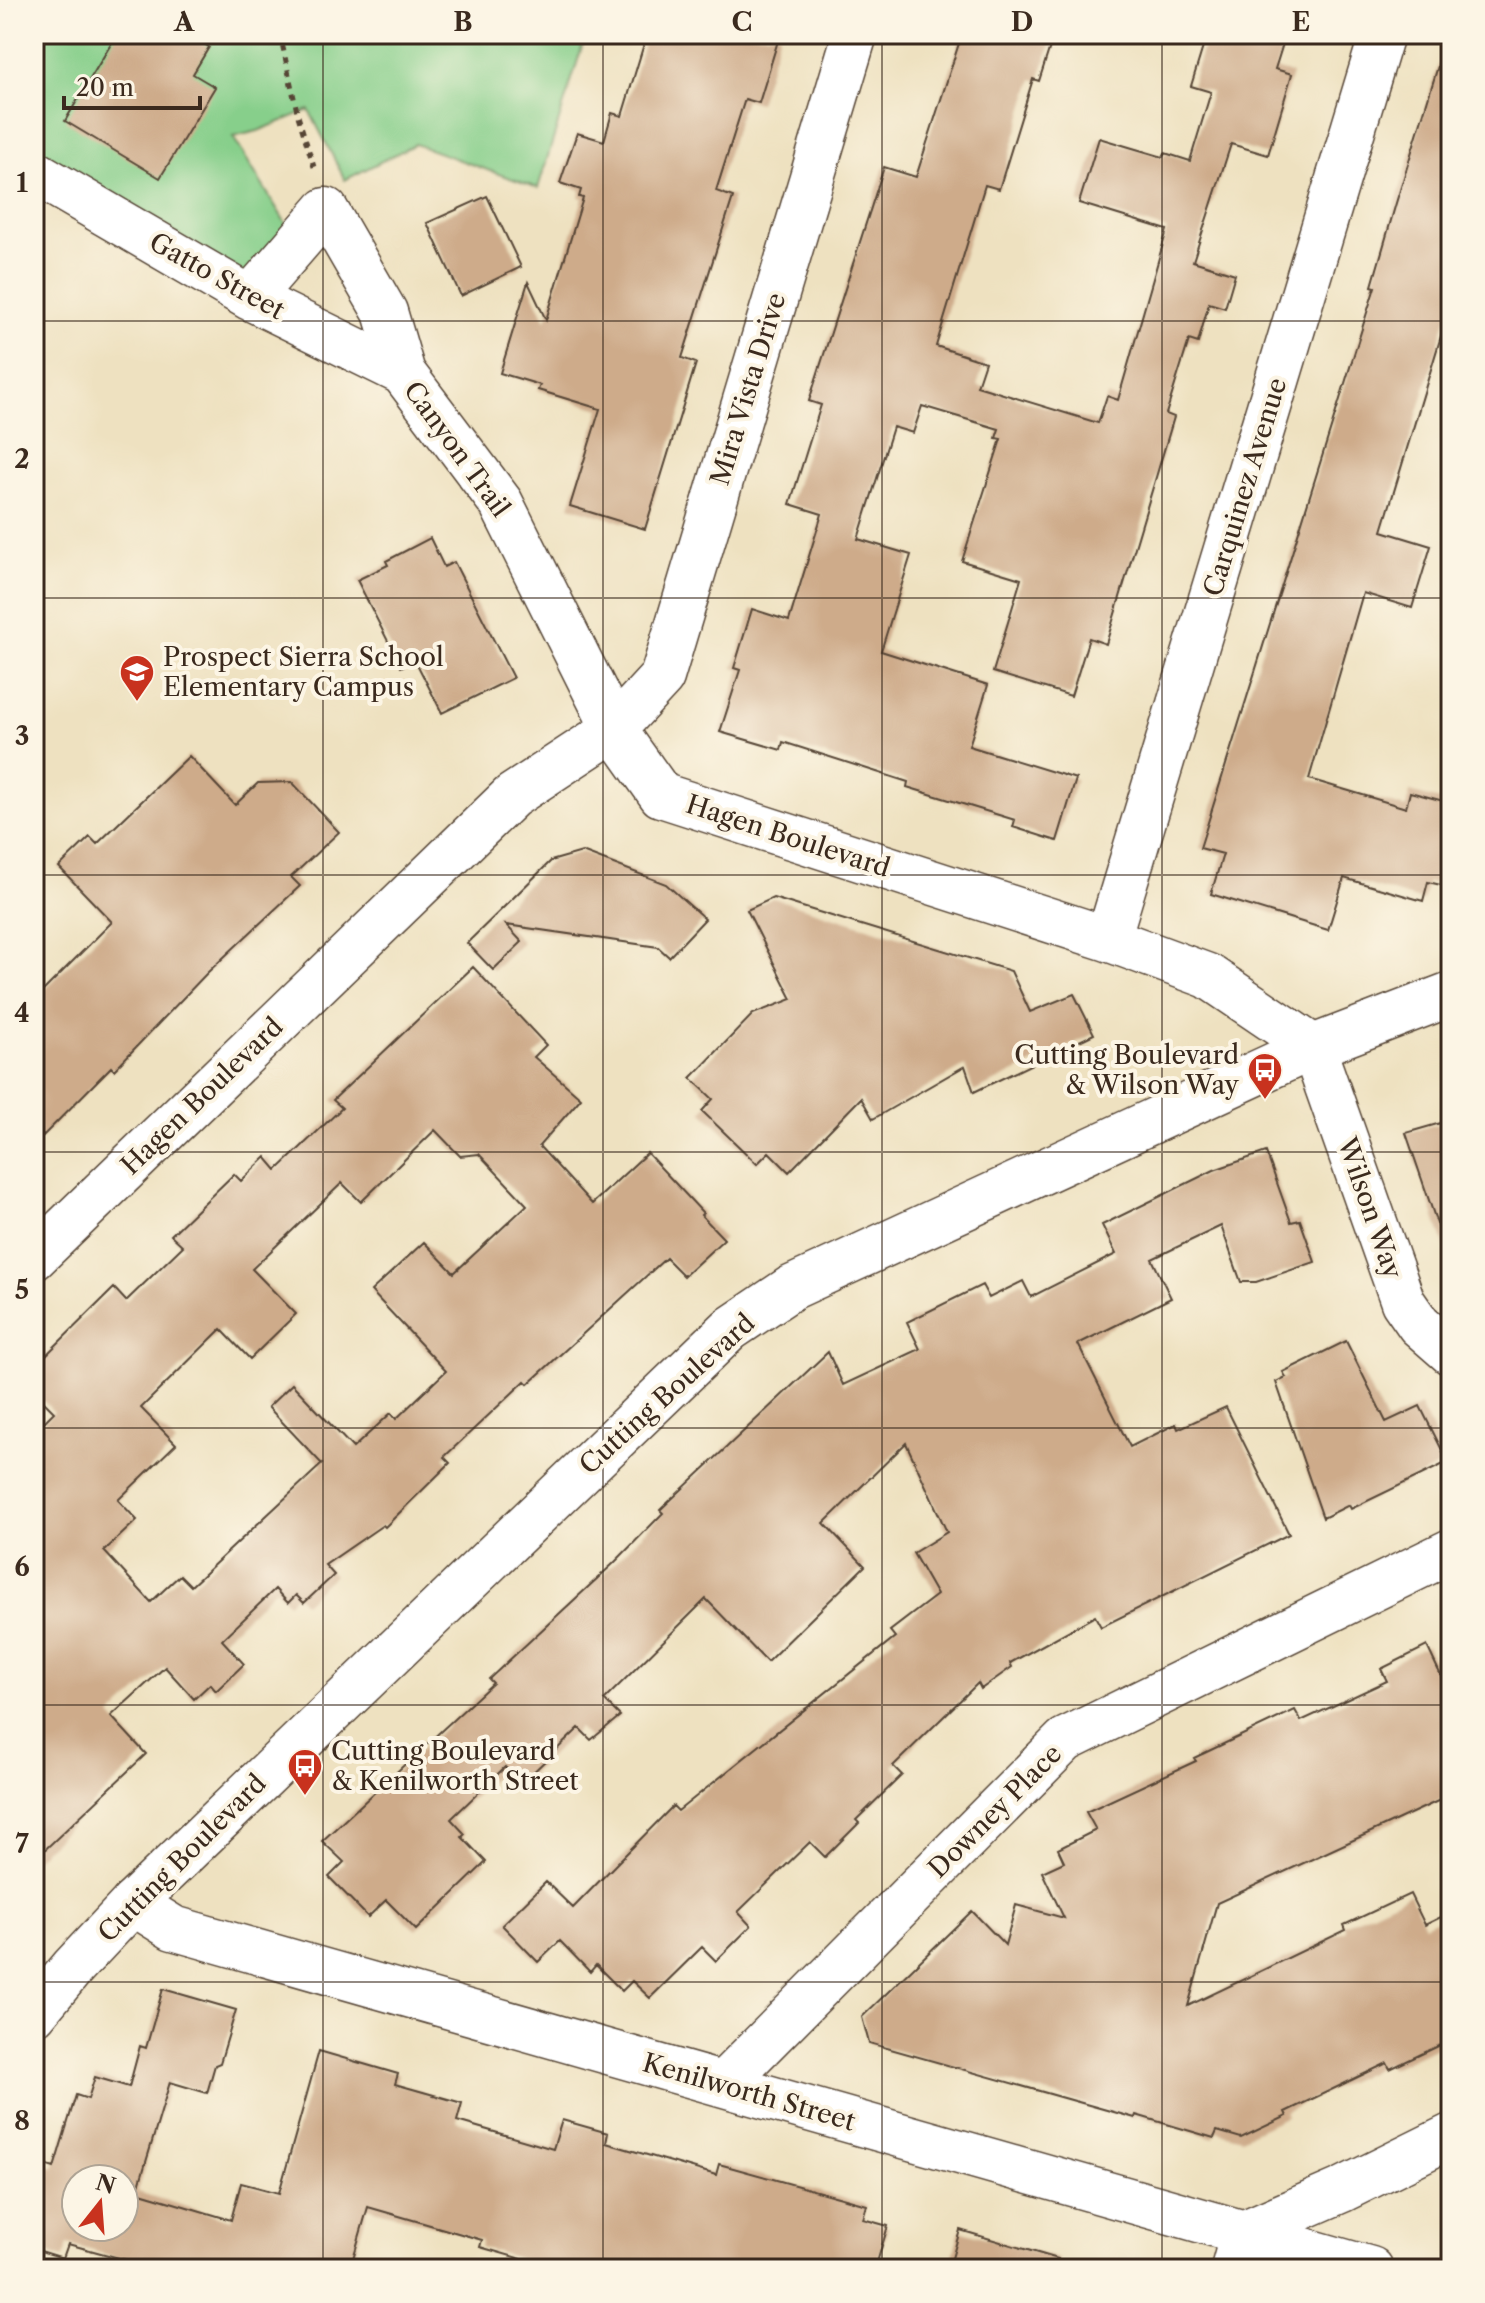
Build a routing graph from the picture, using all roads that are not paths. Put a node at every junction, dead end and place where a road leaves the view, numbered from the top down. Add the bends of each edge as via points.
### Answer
1 (855, 34) edge
2 (1382, 34) edge
3 (34, 172) edge
4 (250, 298) junction
5 (403, 373) junction
6 (614, 729) junction
7 (1108, 939) junction
8 (1451, 994) edge
9 (1313, 1047) junction
10 (34, 1258) edge
11 (1451, 1353) edge
12 (1451, 1551) edge
13 (133, 1903) junction
14 (34, 2014) edge
15 (723, 2084) junction
16 (1451, 2136) edge
17 (1238, 2251) edge
18 (1371, 2269) edge

1 - 6 street, Mira Vista Drive via 662,677
2 - 7 street, Carquinez Avenue
3 - 4 street, Gatto Street
4 - 5 street, Gatto Street
4 - 5 street, Canyon Trail via 326,210 385,312
5 - 6 street, Canyon Trail via 501,503
6 - 7 street, Hagen Boulevard via 661,795
6 - 10 street, Hagen Boulevard via 512,796
7 - 9 street, Hagen Boulevard via 1208,976
8 - 9 street, Cutting Boulevard
9 - 11 street, Wilson Way via 1403,1302 1419,1325
9 - 13 street, Cutting Boulevard via 791,1288 730,1329
12 - 15 street, Downey Place via 1065,1740
13 - 14 street, Cutting Boulevard
13 - 15 street, Kenilworth Street via 173,1928
15 - 17 street, Kenilworth Street
16 - 17 street via 1342,2190
17 - 18 street, Kenilworth Street

